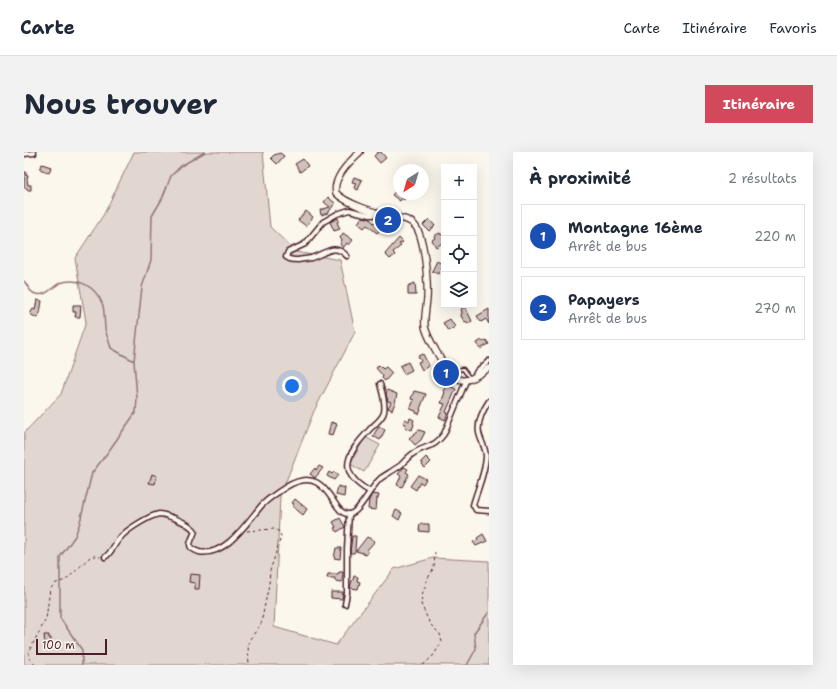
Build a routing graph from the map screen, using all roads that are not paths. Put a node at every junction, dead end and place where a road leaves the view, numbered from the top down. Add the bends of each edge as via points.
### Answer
1 (360, 152) edge
2 (34, 153) edge
3 (24, 154) edge
4 (376, 212) junction
5 (347, 256) dead end
6 (489, 361) edge
7 (489, 368) edge
8 (449, 371) junction
9 (470, 379) junction
10 (380, 384) dead end
11 (489, 401) edge
12 (369, 491) junction
13 (489, 511) edge
14 (349, 514) junction
15 (104, 557) road end
16 (345, 604) dead end

1 - 4 main road via 352,159 335,187 339,196
2 - 3 street
4 - 5 street via 370,215 349,210 330,217 305,244 288,252 286,257 292,260 306,259 328,250 339,250
4 - 8 main road via 406,219 416,226 420,234 427,286 425,329
6 - 9 street
7 - 9 main road
8 - 9 main road via 461,380
8 - 9 lane via 463,370
9 - 12 street via 440,440 413,453
10 - 12 street via 384,404 382,417 362,438 348,461 350,474 358,484
11 - 13 street via 480,420 479,433 486,455 473,506 476,510
12 - 14 street via 358,508
14 - 15 street via 340,509 322,486 301,480 278,492 263,504 225,546 201,552 191,548 194,531 192,527 161,514 152,516 126,532
14 - 16 street

